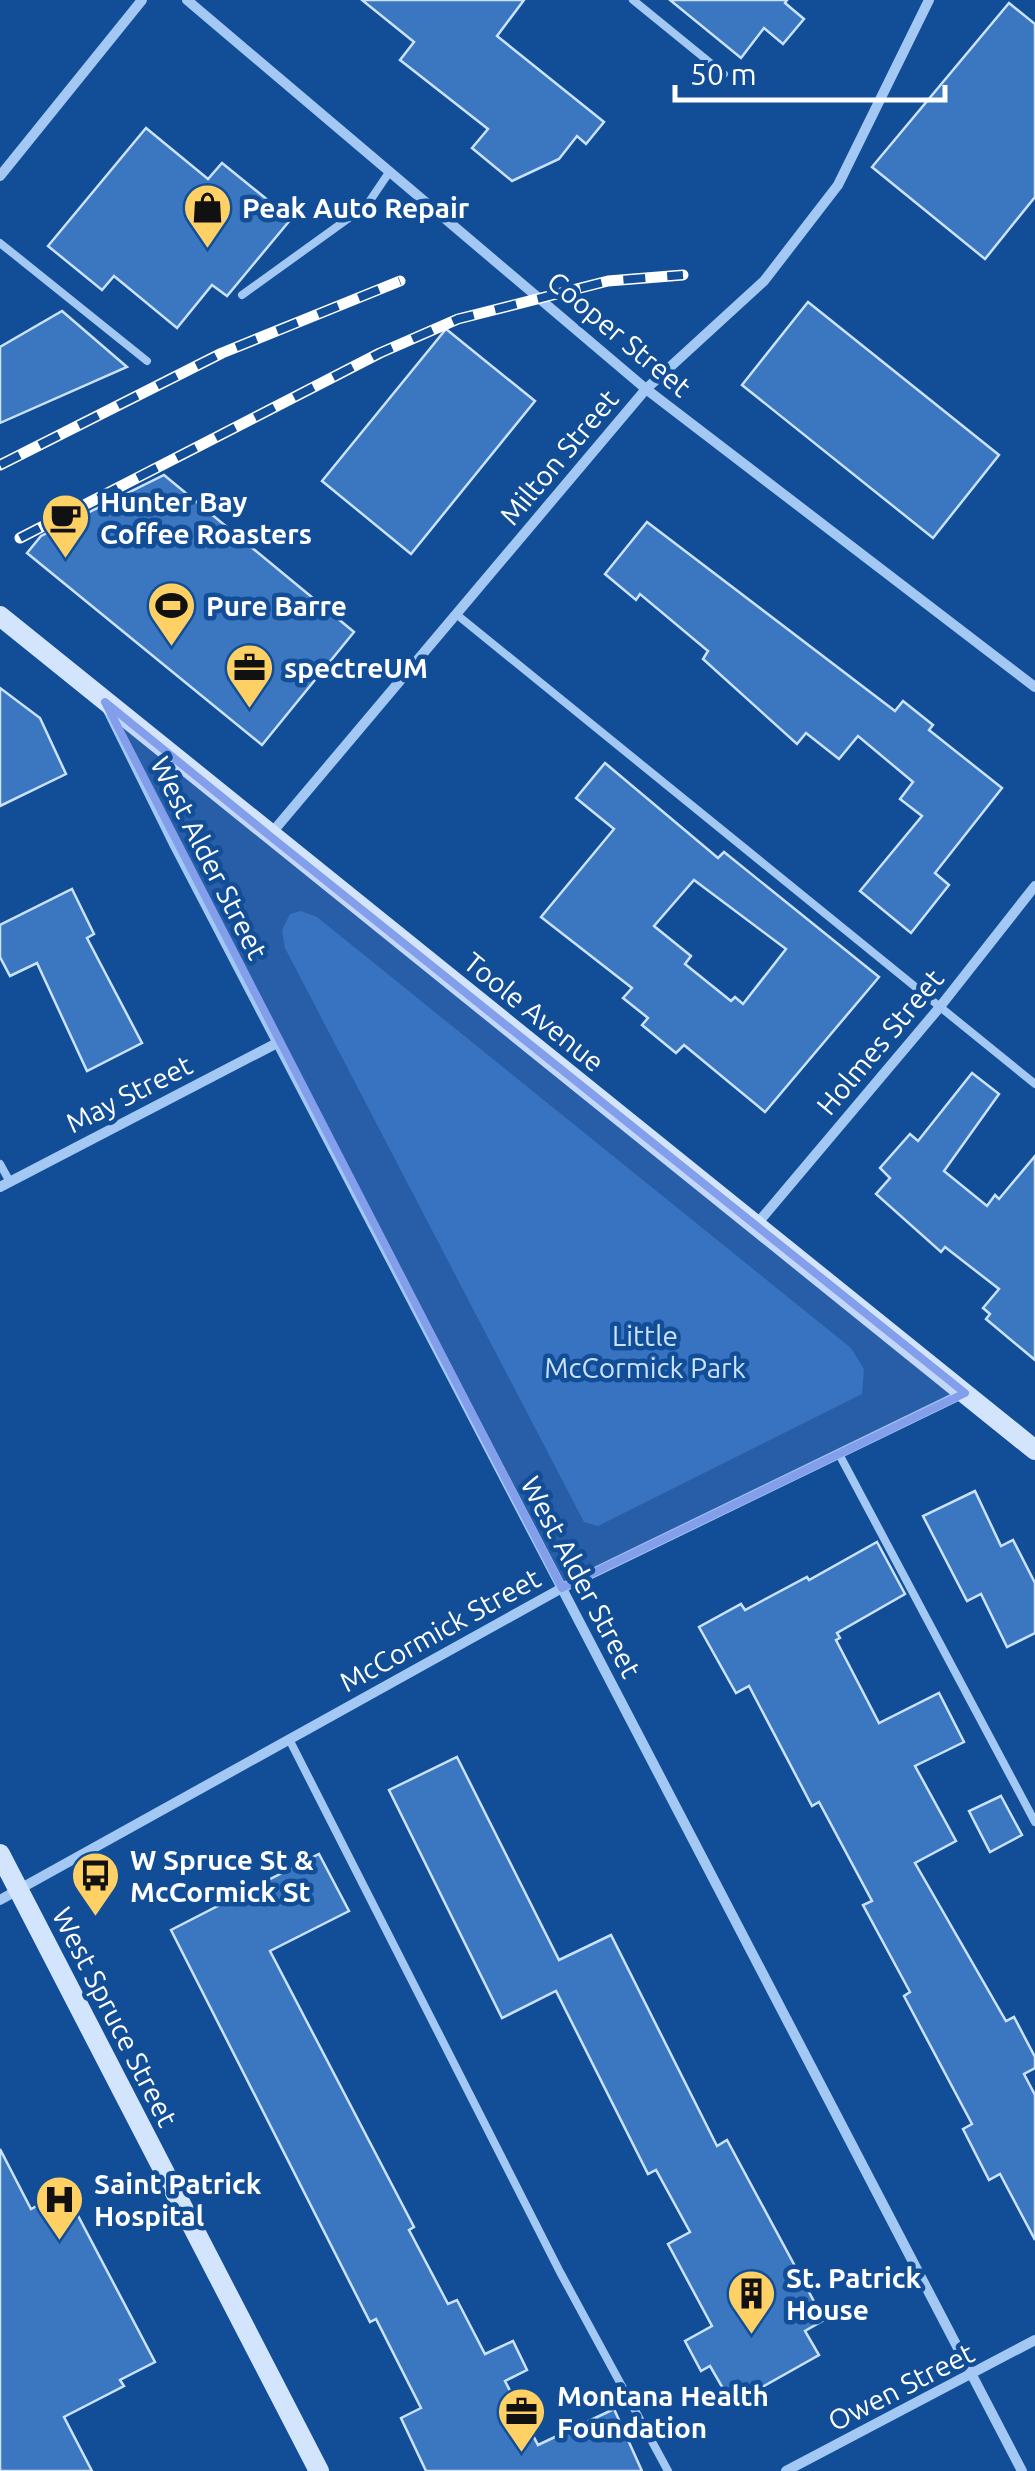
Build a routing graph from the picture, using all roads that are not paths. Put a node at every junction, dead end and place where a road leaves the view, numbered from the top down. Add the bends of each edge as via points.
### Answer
1 (142, 0) edge
2 (187, 0) edge
3 (633, 0) edge
4 (929, 0) edge
5 (724, 74) dead end
6 (390, 171) junction
7 (0, 176) edge
8 (0, 243) edge
9 (242, 295) dead end
10 (146, 362) dead end
11 (646, 389) junction
12 (456, 614) junction
13 (0, 616) edge
14 (1035, 687) edge
15 (105, 702) junction
16 (270, 836) junction
17 (1035, 886) edge
18 (939, 1008) junction
19 (279, 1042) junction
20 (1035, 1084) edge
21 (0, 1164) edge
22 (5, 1184) edge
23 (756, 1225) junction
24 (965, 1393) junction
25 (1035, 1450) edge
26 (839, 1454) junction
27 (562, 1588) junction
28 (289, 1740) junction
29 (1035, 1822) edge
30 (0, 1854) edge
31 (9, 1895) edge
32 (1035, 2340) edge
33 (972, 2376) junction
34 (319, 2471) edge
35 (668, 2471) edge
36 (786, 2471) edge
37 (1022, 2471) edge

1 - 7 street
2 - 6 street, Cooper Street
3 - 5 lane
4 - 11 street, Milton Street via 838,185 764,281
6 - 9 lane via 367,205
6 - 11 street, Cooper Street
8 - 10 lane
11 - 12 street, Milton Street
11 - 14 street, Cooper Street
12 - 16 street, Milton Street
12 - 18 lane
13 - 15 street, Toole Avenue
15 - 16 street, Toole Avenue
15 - 19 street, West Alder Street
16 - 23 street, Toole Avenue
17 - 18 street, Holmes Street
18 - 20 lane
18 - 23 street, Holmes Street
19 - 22 street, May Street
19 - 27 street, West Alder Street
21 - 22 lane
23 - 24 street, Toole Avenue
24 - 25 street, Toole Avenue
24 - 26 street, McCormick Street
26 - 27 street, McCormick Street
26 - 29 lane
27 - 28 street, McCormick Street
27 - 33 street, West Alder Street
28 - 31 street, McCormick Street
28 - 35 lane
30 - 31 street, West Spruce Street
31 - 34 street, West Spruce Street
32 - 33 street, Owen Street
33 - 36 street, Owen Street
33 - 37 street, West Alder Street

